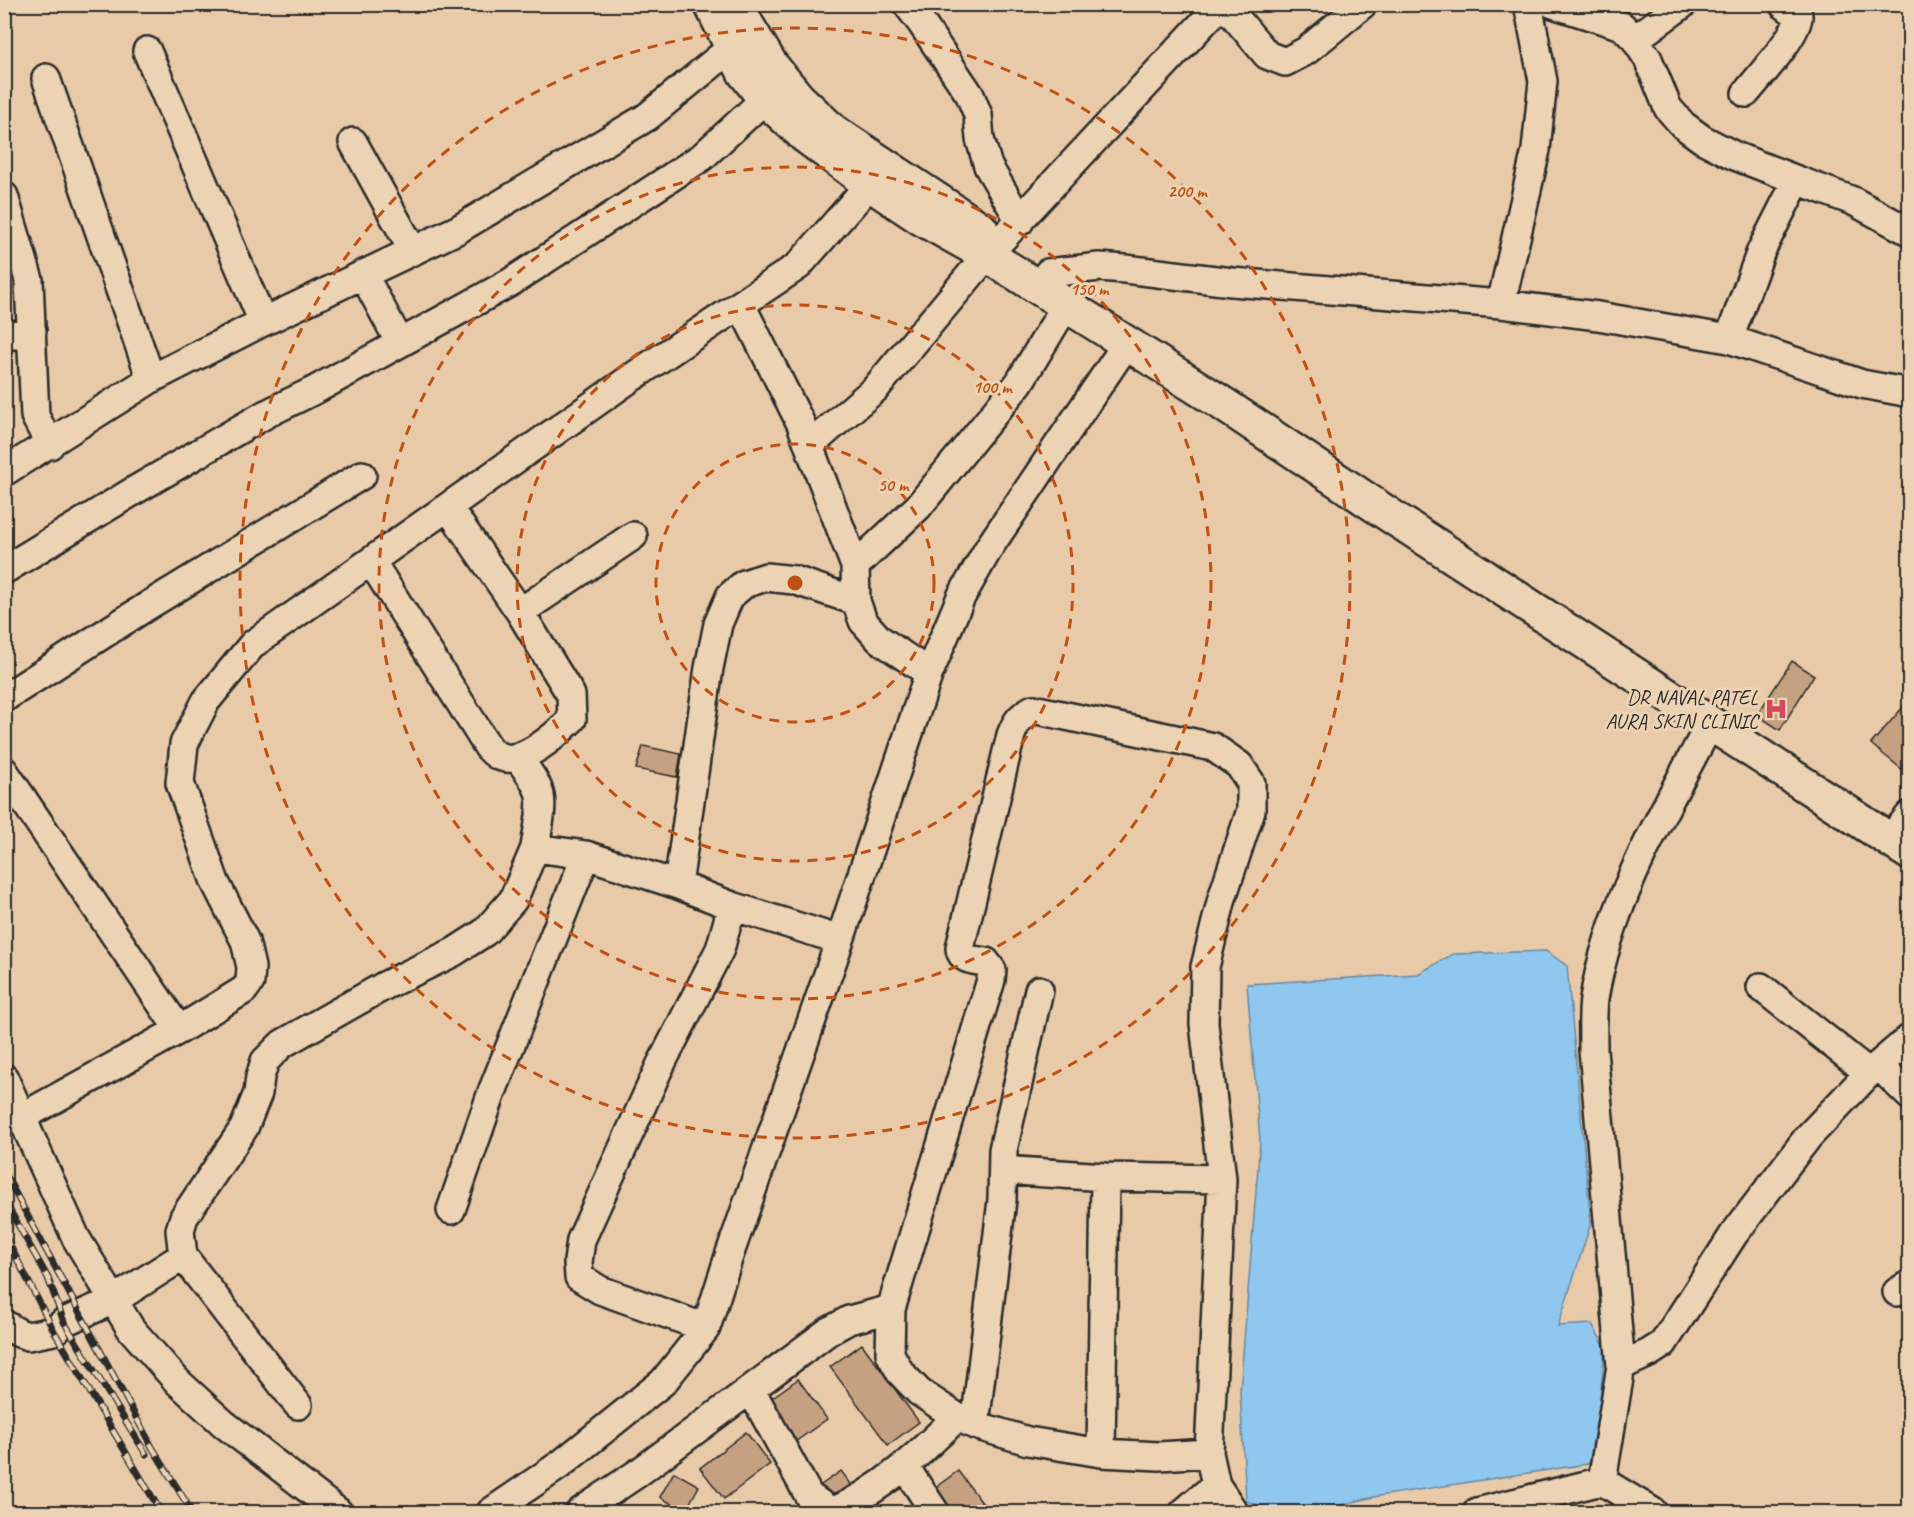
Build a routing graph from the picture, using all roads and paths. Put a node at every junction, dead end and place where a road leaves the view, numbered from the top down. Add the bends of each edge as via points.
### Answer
1 (711, 4) edge
2 (906, 4) edge
3 (1223, 4) edge
4 (1363, 4) edge
5 (1528, 4) edge
6 (1553, 4) edge
7 (1683, 4) edge
8 (1783, 4) edge
9 (740, 28) edge
10 (1635, 39) junction
11 (147, 51) dead end
12 (46, 78) dead end
13 (1746, 93) dead end
14 (765, 99) junction
15 (353, 142) dead end
16 (1797, 180) junction
17 (870, 184) junction
18 (4, 196) edge
19 (1910, 231) edge
20 (1003, 239) junction
21 (413, 250) junction
22 (1048, 273) junction
23 (363, 274) junction
24 (1501, 304) junction
25 (741, 305) junction
26 (1066, 305) junction
27 (263, 322) junction
28 (32, 331) junction
29 (4, 333) edge
30 (1729, 339) junction
31 (400, 343) junction
32 (1127, 343) junction
33 (151, 380) junction
34 (1910, 393) edge
35 (50, 445) junction
36 (809, 447) junction
37 (4, 472) edge
38 (362, 475) dead end
39 (448, 507) junction
40 (633, 536) dead end
41 (371, 561) junction
42 (855, 566) junction
43 (4, 570) edge
44 (856, 601) junction
45 (520, 612) junction
46 (929, 673) junction
47 (4, 698) edge
48 (1710, 724) junction
49 (518, 758) junction
50 (4, 771) edge
51 (1907, 832) edge
52 (535, 848) junction
53 (586, 855) junction
54 (678, 885) junction
55 (732, 906) junction
56 (840, 940) junction
57 (1761, 987) dead end
58 (1039, 990) dead end
59 (179, 1030) junction
60 (1910, 1038) edge
61 (1874, 1069) junction
62 (4, 1078) edge
63 (1910, 1096) edge
64 (22, 1117) junction
65 (1003, 1170) junction
66 (1105, 1177) junction
67 (1222, 1179) junction
68 (451, 1210) dead end
69 (183, 1256) junction
70 (114, 1300) junction
71 (891, 1309) junction
72 (4, 1324) edge
73 (706, 1328) junction
74 (1622, 1366) junction
75 (751, 1390) junction
76 (298, 1405) dead end
77 (966, 1421) junction
78 (1101, 1453) junction
79 (1209, 1453) junction
80 (905, 1467) junction
81 (1602, 1480) junction
82 (1216, 1485) junction
83 (338, 1512) edge
84 (491, 1512) edge
85 (580, 1512) edge
86 (935, 1512) edge
87 (1184, 1512) edge
88 (1234, 1512) edge
89 (1477, 1512) edge
90 (1653, 1512) edge

1 - 9 main road
2 - 20 street via 970,95 978,115
3 - 4 street via 1268,55 1285,62 1306,51
3 - 20 street
5 - 24 street via 1543,81 1536,150
6 - 10 street via 1622,26
7 - 10 street
8 - 13 street via 1798,15 1799,22
9 - 14 main road via 744,72
9 - 20 main road via 798,98 833,131
9 - 21 street via 647,117 456,230
10 - 16 street via 1648,59 1668,108 1683,125 1735,156
11 - 27 street
12 - 33 street
14 - 17 main road via 805,136
14 - 31 street via 702,157 511,282
15 - 21 street
16 - 19 street via 1853,201
16 - 30 street via 1761,251
17 - 20 main road via 921,218
17 - 25 street via 798,266
18 - 28 street via 29,280
20 - 22 main road
20 - 26 main road
20 - 36 street via 875,389
21 - 23 street
22 - 24 street via 1099,267
22 - 51 main road
23 - 27 street
23 - 31 street
24 - 30 street
25 - 36 street
25 - 39 street
26 - 32 main road
26 - 42 street via 1019,383 918,507
27 - 33 street
28 - 29 street
28 - 35 street via 35,416
30 - 34 street via 1862,384
31 - 43 street via 256,420
32 - 46 street via 990,546 961,597
32 - 48 main road
33 - 35 street
35 - 37 street
36 - 42 street
38 - 47 street
39 - 41 street
39 - 45 street
40 - 45 street
41 - 49 street via 488,747 499,757
41 - 59 street via 253,644 206,701 184,744 180,783 214,882 245,941 251,967 250,982 244,990
42 - 44 street
44 - 46 street via 863,621 879,639
44 - 54 street via 794,580 766,577 744,584 730,596 718,624 709,668
45 - 49 street via 571,695 572,719 555,736
46 - 56 street
48 - 51 main road
48 - 74 street via 1625,893 1601,963 1594,1002 1593,1050
49 - 52 street via 540,794
50 - 59 street
52 - 53 street
52 - 69 street via 513,900 485,932 282,1044 265,1061 244,1128 184,1217 180,1230
53 - 54 street
53 - 68 street via 492,1092
54 - 55 street
55 - 56 street
55 - 73 street via 720,949 660,1066 581,1240 578,1262 579,1277 600,1290
56 - 73 street
57 - 61 street
58 - 65 street via 1003,1150
59 - 64 street
60 - 61 street
61 - 63 street
61 - 74 street via 1808,1137 1734,1234 1663,1344
62 - 64 street
64 - 70 street via 76,1239
65 - 66 street
65 - 77 street via 1002,1200
66 - 67 street
66 - 78 street
67 - 71 street via 1204,1024 1205,967 1222,898 1251,810 1251,783 1239,765 1213,747 1033,710 1022,715 1011,735 960,948 967,959 986,962 992,970 991,980
67 - 79 street
69 - 70 street
69 - 76 street
70 - 72 street via 72,1317 54,1331 28,1336
70 - 83 street via 131,1329 178,1382 224,1424
71 - 75 street via 849,1320 829,1331
71 - 77 street via 890,1354 900,1372 919,1392
73 - 84 street via 663,1382 561,1464
74 - 81 street
75 - 80 street via 809,1496 832,1512 852,1504
75 - 85 street
77 - 78 street via 1028,1441
77 - 80 street
78 - 79 street
79 - 82 street
80 - 86 street
81 - 89 street
81 - 90 street
82 - 87 street
82 - 88 street

